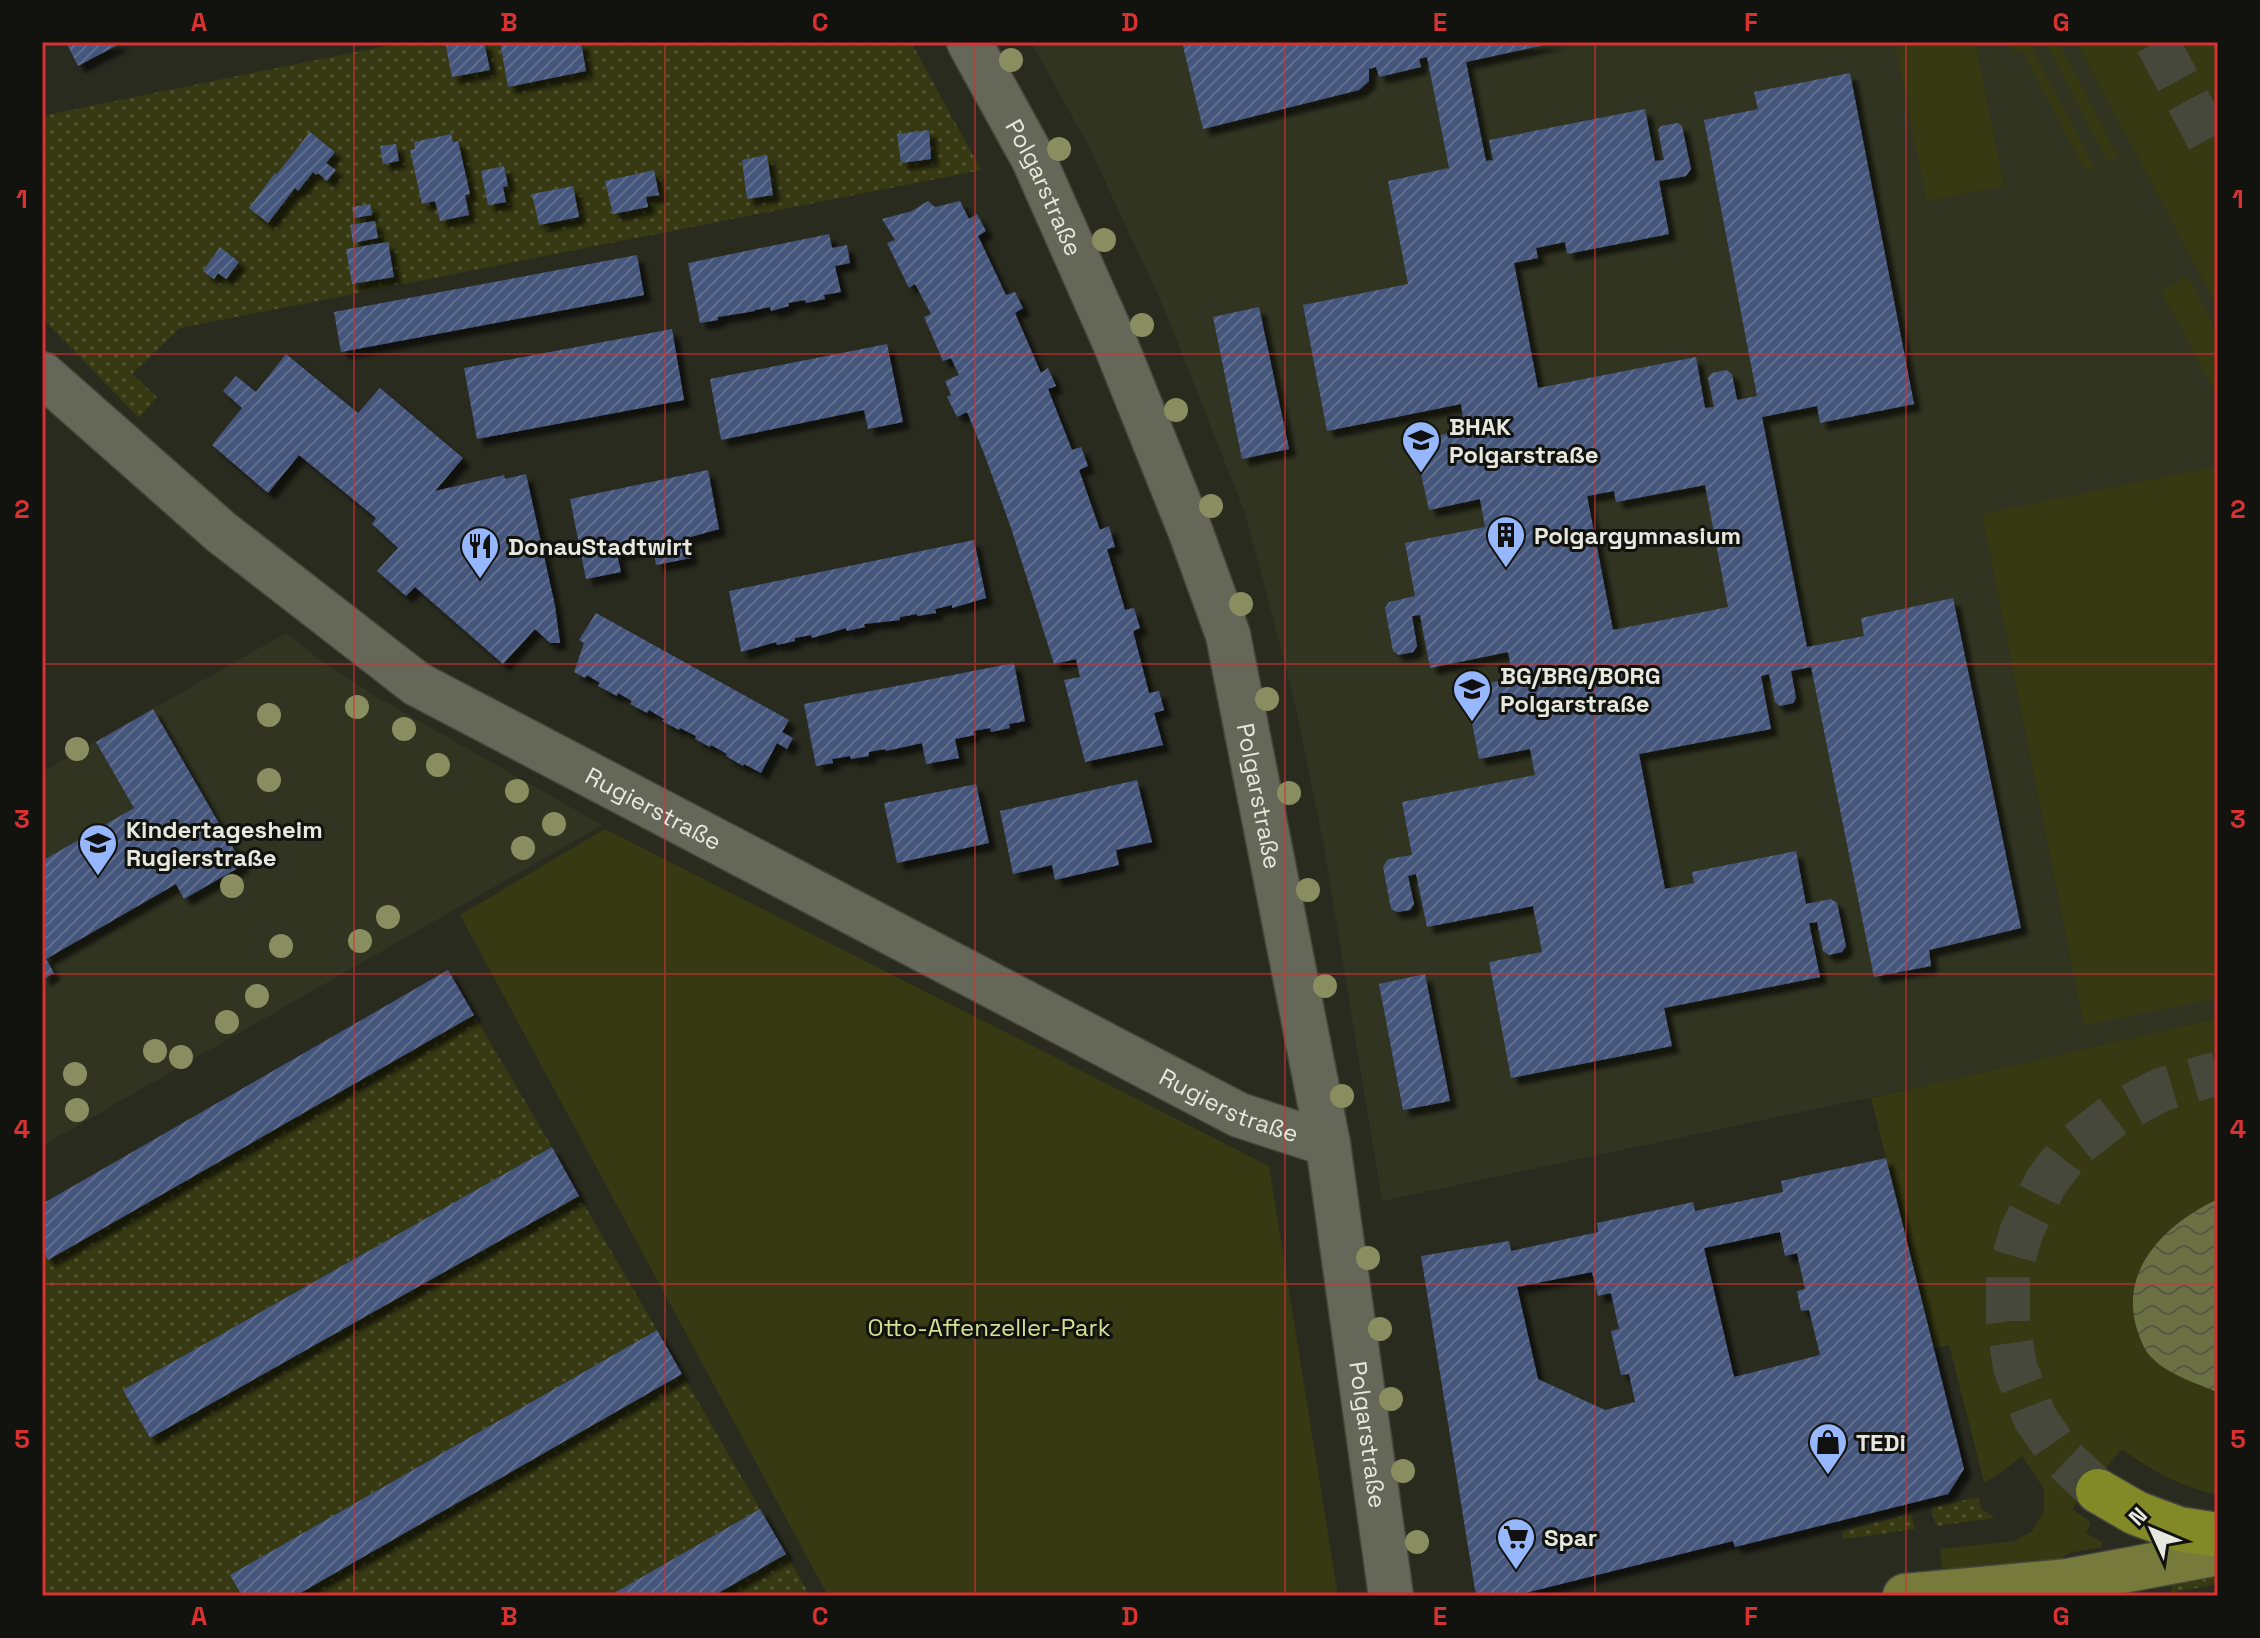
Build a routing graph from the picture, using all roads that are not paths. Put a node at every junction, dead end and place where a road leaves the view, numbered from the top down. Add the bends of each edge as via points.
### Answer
1 (969, 42) edge
2 (42, 374) edge
3 (1328, 1144) junction
4 (2098, 1491) tunnel mouth
5 (2218, 1535) edge
6 (2218, 1553) edge
7 (1391, 1596) edge
8 (1905, 1596) edge

1 - 3 street, Polgarstraße via 1034,160 1115,343 1228,635
2 - 3 street, Rugierstraße via 221,532 417,684 1239,1115
3 - 7 street, Polgarstraße
4 - 5 highway via 2179,1529
6 - 8 main road via 2068,1581

